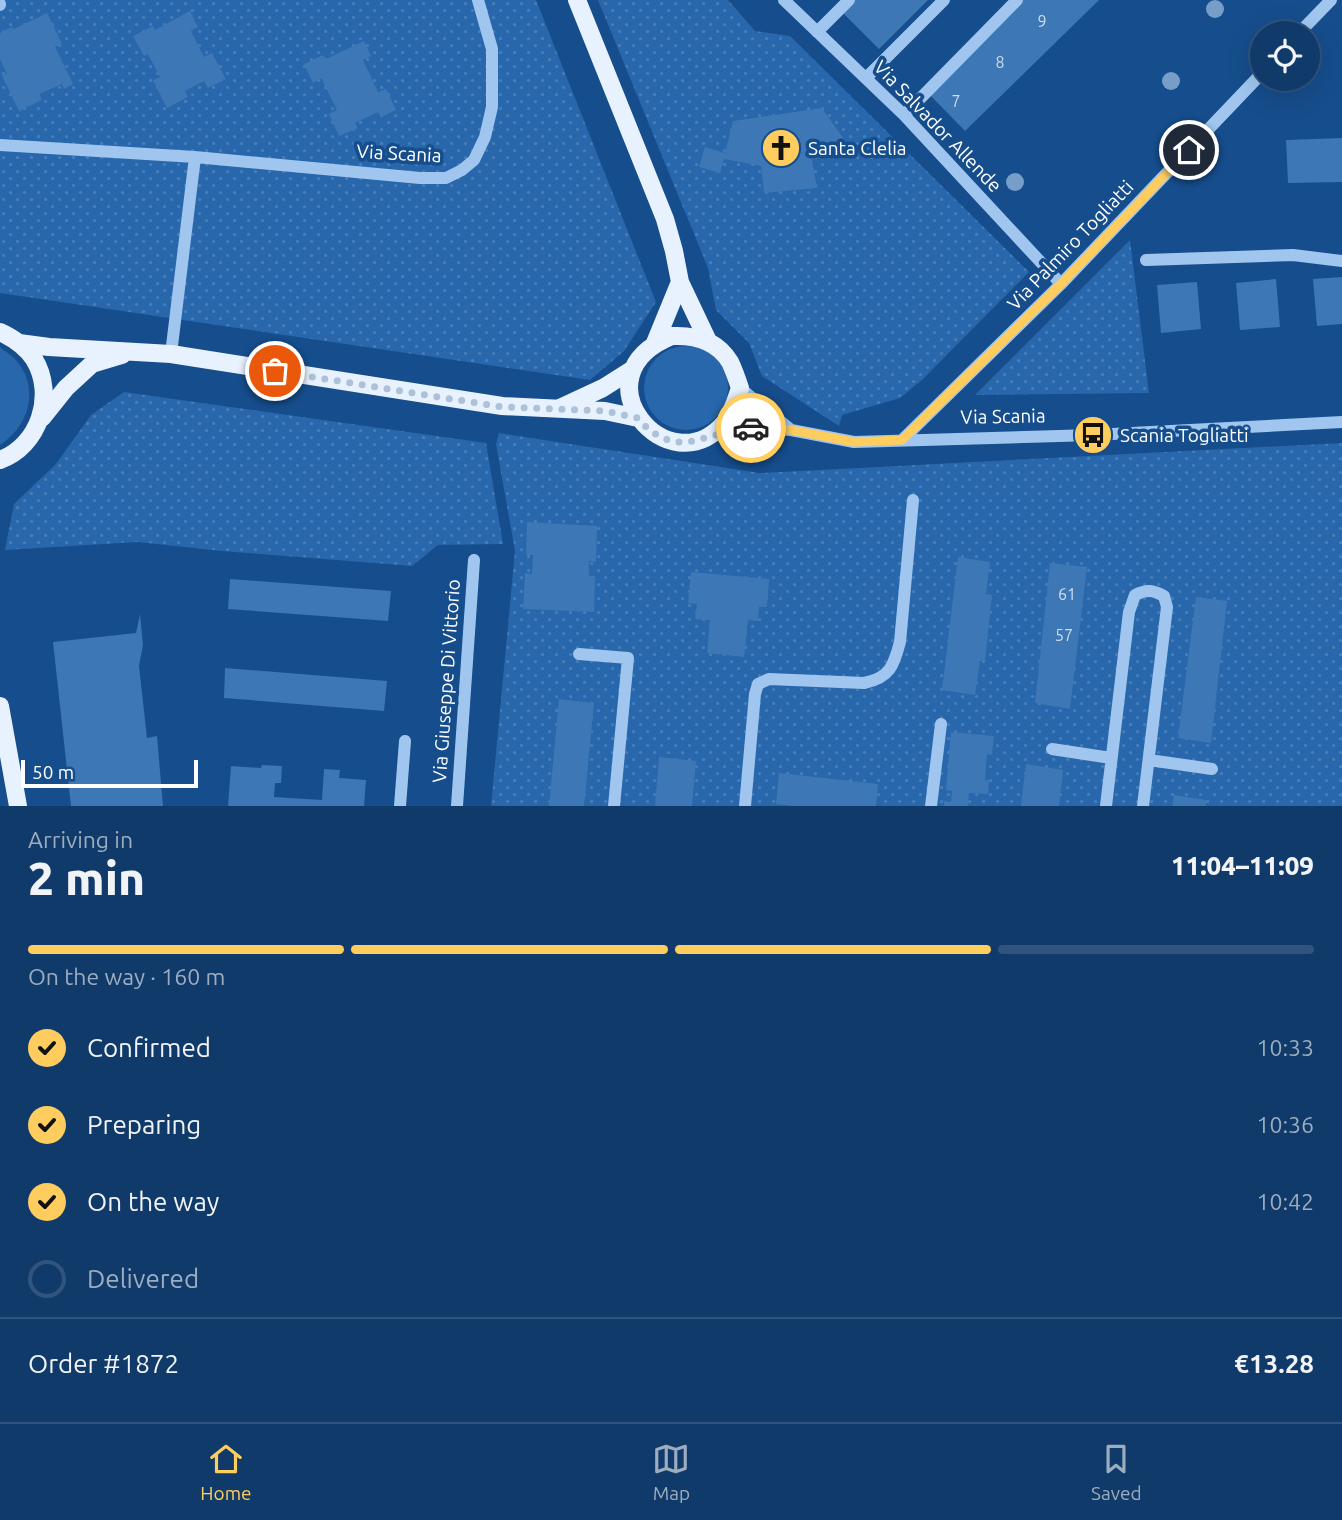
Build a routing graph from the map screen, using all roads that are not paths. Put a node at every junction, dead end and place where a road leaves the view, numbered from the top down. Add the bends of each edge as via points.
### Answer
1 (478, 0) edge
2 (577, 0) edge
3 (784, 0) edge
4 (849, 0) edge
5 (944, 0) edge
6 (1017, 0) edge
7 (1331, 0) edge
8 (1311, 21) edge
9 (817, 32) junction
10 (866, 78) junction
11 (1250, 86) edge
12 (904, 115) junction
13 (0, 145) edge
14 (195, 157) junction
15 (1146, 260) dead end
16 (1342, 261) edge
17 (680, 282) junction
18 (1061, 284) junction
19 (0, 332) edge
20 (708, 341) junction
21 (19, 343) junction
22 (655, 343) junction
23 (135, 351) junction
24 (172, 354) junction
25 (633, 369) junction
26 (740, 388) junction
27 (557, 410) junction
28 (638, 418) junction
29 (1342, 422) edge
30 (38, 424) junction
31 (791, 430) junction
32 (703, 439) junction
33 (902, 440) junction
34 (2, 462) edge
35 (913, 500) dead end
36 (474, 559) dead end
37 (579, 654) dead end
38 (0, 706) edge
39 (941, 724) dead end
40 (405, 741) dead end
41 (1052, 749) dead end
42 (1111, 758) junction
43 (1149, 760) junction
44 (1212, 769) dead end
45 (18, 806) edge
46 (400, 806) edge
47 (457, 806) edge
48 (614, 806) edge
49 (745, 806) edge
50 (931, 806) edge
51 (1106, 806) edge
52 (1143, 806) edge

1 - 14 street, Via Scania via 492,49 492,107 485,137 474,160 462,170 446,178 420,178
2 - 17 main road, Via Scania via 665,219
3 - 9 street, Via Salvador Allende
4 - 9 street
5 - 10 street
6 - 12 street
7 - 8 street
9 - 10 street, Via Salvador Allende
10 - 12 street, Via Salvador Allende
11 - 18 street, Via Palmiro Togliatti
12 - 18 street, Via Salvador Allende
13 - 14 street, Via Scania
14 - 24 street
15 - 16 street via 1293,255
17 - 20 main road, Via Scania
17 - 22 main road, Via Scania
18 - 33 street, Via Palmiro Togliatti
19 - 21 main road, Via Scania
20 - 22 main road via 672,336
20 - 26 main road, Via Scania via 730,362
21 - 23 main road, Via Scania
21 - 30 main road, Via Scania via 42,380 44,402
22 - 25 main road, Via Scania
23 - 24 main road, Via Scania
23 - 30 main road, Via Scania via 92,364
24 - 27 main road, Via Scania via 502,407
25 - 27 main road, Via Scania
25 - 28 main road via 629,385
26 - 31 street, Via Scania
26 - 32 main road via 727,420
27 - 28 main road, Via Scania via 605,411
28 - 32 main road, Via Scania via 648,429 674,442
29 - 33 street, Via Scania
30 - 34 main road, Via Scania via 30,438
31 - 32 street, Via Scania via 746,427
31 - 33 street, Via Scania via 854,442
35 - 49 street via 895,660 885,676 864,683 769,679 758,684
36 - 47 street, Via Giuseppe Di Vittorio
37 - 48 street via 628,658
38 - 45 main road
39 - 50 street
40 - 46 street, Via Giuseppe Di Vittorio
41 - 42 street
42 - 43 street via 1129,612 1135,595 1145,590 1164,596 1167,607
42 - 51 street
43 - 44 street
43 - 52 street

